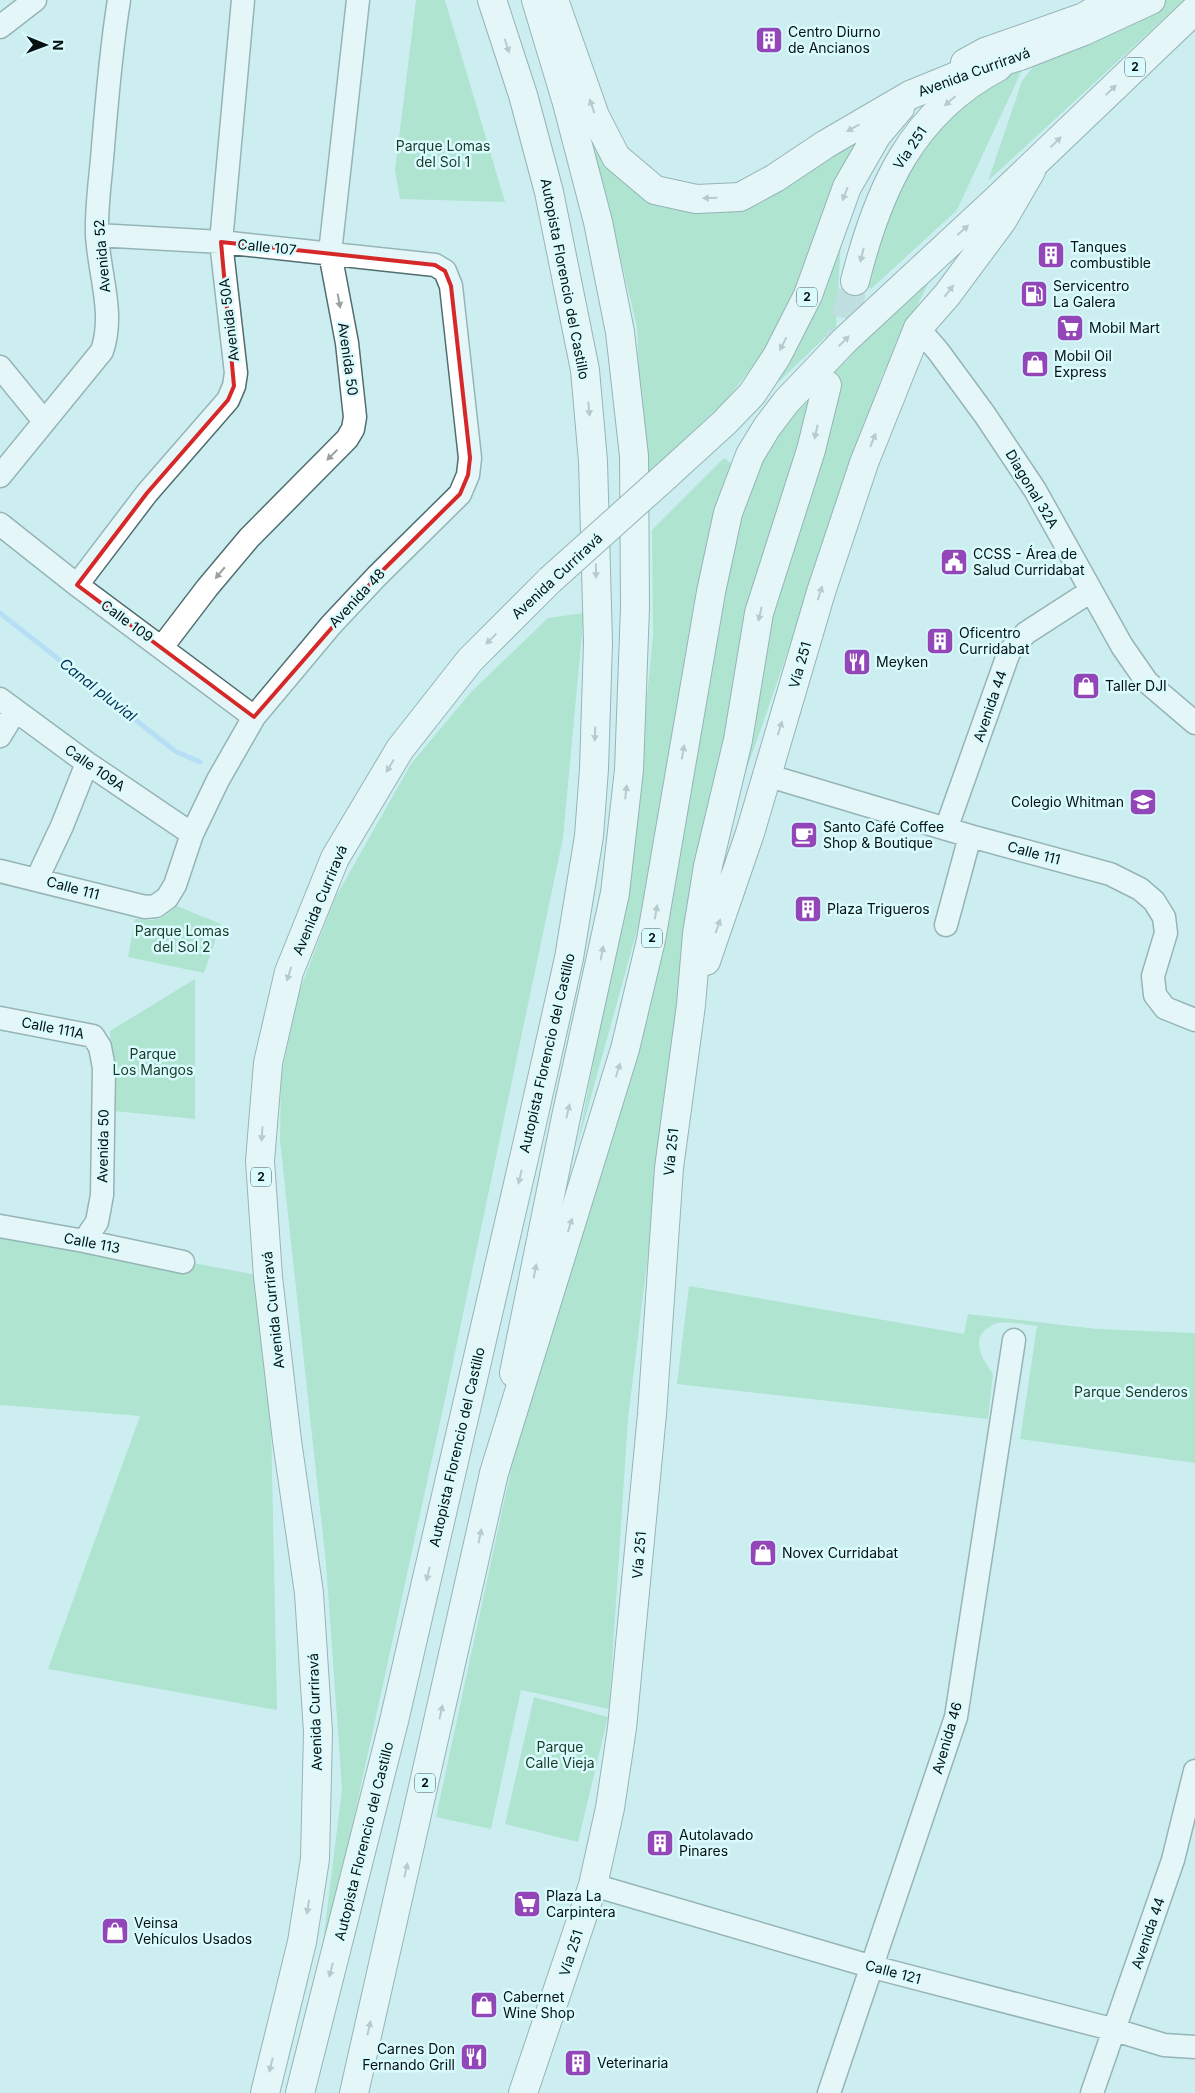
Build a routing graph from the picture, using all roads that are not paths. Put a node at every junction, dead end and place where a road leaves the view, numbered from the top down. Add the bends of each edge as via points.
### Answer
1 (35, 0) edge
2 (119, 0) edge
3 (243, 0) edge
4 (358, 0) edge
5 (492, 0) edge
6 (536, 0) edge
7 (554, 0) edge
8 (1112, 0) edge
9 (1151, 0) edge
10 (1195, 10) edge
11 (0, 27) edge
12 (1020, 56) junction
13 (910, 95) junction
14 (1036, 161) junction
15 (97, 235) junction
16 (221, 242) junction
17 (330, 254) junction
18 (435, 266) joint
19 (855, 281) tunnel mouth
20 (918, 328) junction
21 (0, 367) edge
22 (827, 385) tunnel mouth
23 (44, 421) junction
24 (0, 476) edge
25 (0, 524) edge
26 (77, 584) junction
27 (1091, 591) junction
28 (162, 647) junction
29 (753, 650) junction
30 (8, 705) edge
31 (254, 717) junction
32 (1195, 724) edge
33 (0, 736) edge
34 (87, 763) junction
35 (766, 775) junction
36 (946, 829) junction
37 (192, 834) junction
38 (970, 836) junction
39 (708, 866) junction
40 (0, 871) edge
41 (37, 879) junction
42 (145, 907) joint
43 (946, 925) dead end
44 (691, 1005) junction
45 (0, 1018) edge
46 (1195, 1020) edge
47 (100, 1047) joint
48 (0, 1226) edge
49 (84, 1241) junction
50 (183, 1262) dead end
51 (1014, 1340) dead end
52 (494, 1473) junction
53 (1195, 1771) edge
54 (593, 1885) junction
55 (873, 1967) junction
56 (1115, 2030) junction
57 (1195, 2047) edge
58 (265, 2093) edge
59 (300, 2093) edge
60 (354, 2093) edge
61 (523, 2093) edge
62 (829, 2093) edge
63 (1092, 2093) edge

1 - 11 street
2 - 15 street, Avenida 52 via 111,54
3 - 16 street, Avenida 50A
4 - 17 street, Avenida 50
5 -> 59 main road, Autopista Florencio del Castillo via 523,95 549,192 585,370 593,461 598,642 594,769 588,836 569,958 530,1132 394,1721
52 -> 6 main road via 615,893 629,770 635,607 634,456 620,332 598,222
13 -> 7 main road via 740,197 696,199 655,190 616,156 595,116
8 - 13 main road via 1084,17 985,52
9 - 12 main road, Avenida Curriravá / 2 via 1120,16
14 -> 10 main road, 2
12 - 13 main road, Avenida Curriravá / 2 via 964,73
12 -> 19 main road, Vía 251 via 966,87 920,129 881,196
13 -> 58 main road, Avenida Curriravá / 2, bridge via 877,135 847,187 808,295 777,356 752,394 550,580 470,660 400,749 335,858 289,972 268,1063 260,1161 268,1276 309,1593 318,1732 315,1859 302,1942
20 -> 14 main road, Vía 251 via 1002,221
52 -> 14 main road, 2 via 625,1049 651,940 711,592 728,513 750,455 786,402 844,341
15 - 16 street, Calle 107
15 - 23 street, Avenida 52 via 108,320 107,336 102,351
16 - 17 street, Calle 107
16 - 26 street, Avenida 50A via 236,373 234,386 228,400 147,492
17 - 18 street, Calle 107
17 -> 28 street, Avenida 50 via 347,343 355,417 353,429 347,439 249,538
18 - 31 street, Avenida 48 via 445,271 452,286 470,458 468,475 460,494 331,625
20 - 27 street, Diagonal 32A via 986,415
35 -> 20 main road, Vía 251 via 864,463
21 - 23 street
22 -> 29 main road, Vía 251 via 811,450 759,613
23 - 24 street, Avenida 52
25 - 26 street, Calle 109
26 - 28 street, Calle 109
27 - 32 street, Diagonal 32A via 1147,682
27 - 36 street, Avenida 44 via 1026,633 1009,652
28 - 31 street, Calle 109
29 - 35 main road via 755,730
29 - 39 main road, Vía 251 via 738,740
30 - 33 street
30 - 34 street, Calle 109A
31 - 37 street, Avenida 48
34 - 37 street, Calle 109A
34 - 41 street
35 - 36 street, Calle 111
35 - 39 main road via 738,798
44 -> 35 main road, Vía 251 via 750,833
36 - 38 street, Calle 111
37 - 42 street, Avenida 48 via 175,885 167,898 156,906
38 - 43 street
38 - 46 street, Calle 111 via 1110,874 1140,889 1164,917 1166,933 1152,976 1155,995 1165,1008
39 - 44 main road, Vía 251 via 697,934
40 - 41 street, Calle 111
41 - 42 street, Calle 111
44 - 54 main road, Vía 251 via 669,1168 652,1414 622,1728 610,1808
45 - 47 street, Calle 111A via 93,1036
47 - 49 street, Avenida 50 via 104,1068 102,1195 97,1222
48 - 49 street, Calle 113
49 - 50 street, Calle 113
51 - 55 street, Avenida 46 via 956,1717
60 -> 52 main road, 2
53 - 56 street, Avenida 44 via 1173,1860
54 - 55 street, Calle 121
54 - 61 main road, Vía 251
55 - 56 street, Calle 121
55 - 62 street, Avenida 46
56 - 57 street, Calle 121 via 1164,2045
56 - 63 street, Avenida 44

